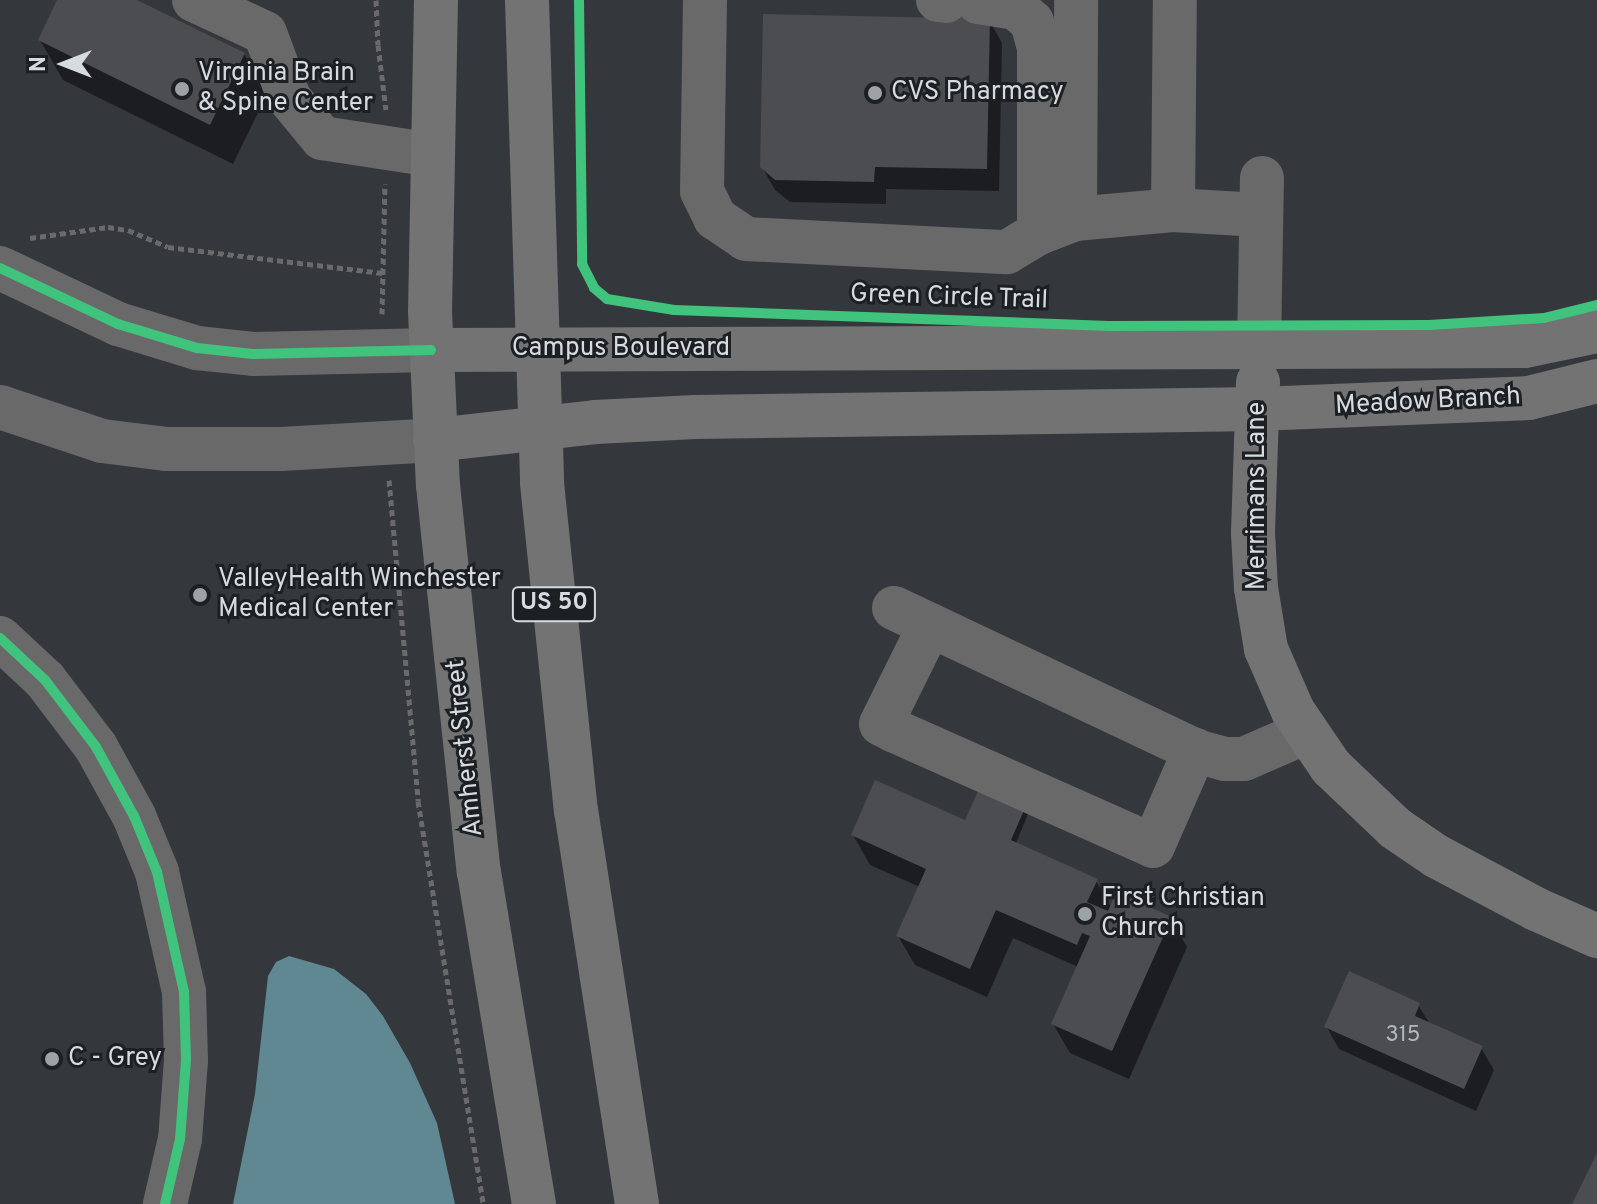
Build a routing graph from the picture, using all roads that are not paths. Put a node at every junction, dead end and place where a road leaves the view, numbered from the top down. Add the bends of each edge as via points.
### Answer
1 (194, 0) edge
2 (436, 0) edge
3 (527, 0) edge
4 (705, 0) edge
5 (1076, 0) edge
6 (1175, 0) edge
7 (954, 1) edge
8 (433, 155) junction
9 (1173, 210) junction
10 (1057, 226) junction
11 (11, 253) edge
12 (1597, 331) edge
13 (536, 348) junction
14 (1259, 348) junction
15 (431, 350) junction
16 (1597, 381) edge
17 (0, 407) edge
18 (1258, 409) junction
19 (541, 428) junction
20 (435, 440) junction
21 (0, 638) edge
22 (1306, 732) junction
23 (1195, 750) junction
24 (1597, 936) edge
25 (165, 1204) edge
26 (534, 1204) edge
27 (637, 1204) edge

1 - 8 street via 265,33 289,98 322,138
2 - 8 main road, Amherst Street
3 - 13 main road, US 50
4 - 10 street via 702,191 715,218 746,239 1007,252
5 - 10 street
6 - 9 street
7 - 10 street via 1016,8 1032,22
8 - 15 main road, Amherst Street
9 - 10 street
9 - 14 street, Merrimans Lane via 1261,196
11 - 15 street, Campus Boulevard via 118,324 197,348 253,354
12 - 14 main road, Meadow Branch via 1525,346
13 - 14 main road, Campus Boulevard
13 - 15 main road, Campus Boulevard
13 - 19 main road, US 50
14 - 18 main road, Merrimans Lane
15 - 20 main road, Amherst Street
16 - 18 main road, Meadow Branch via 1529,398
17 - 20 street via 102,441 166,449
18 - 19 main road via 695,417
18 - 22 main road, Merrimans Lane via 1253,533 1260,618 1266,649
19 - 20 main road
19 - 27 main road, US 50 via 542,483 576,810
20 - 26 main road, Amherst Street via 479,872
21 - 25 street via 45,680 96,747 157,872 184,992 186,1060 180,1139
22 - 23 street via 1244,759
22 - 24 main road, Merrimans Lane via 1331,767 1395,828 1436,856
23 - 23 street via 912,616 881,724 1153,846

